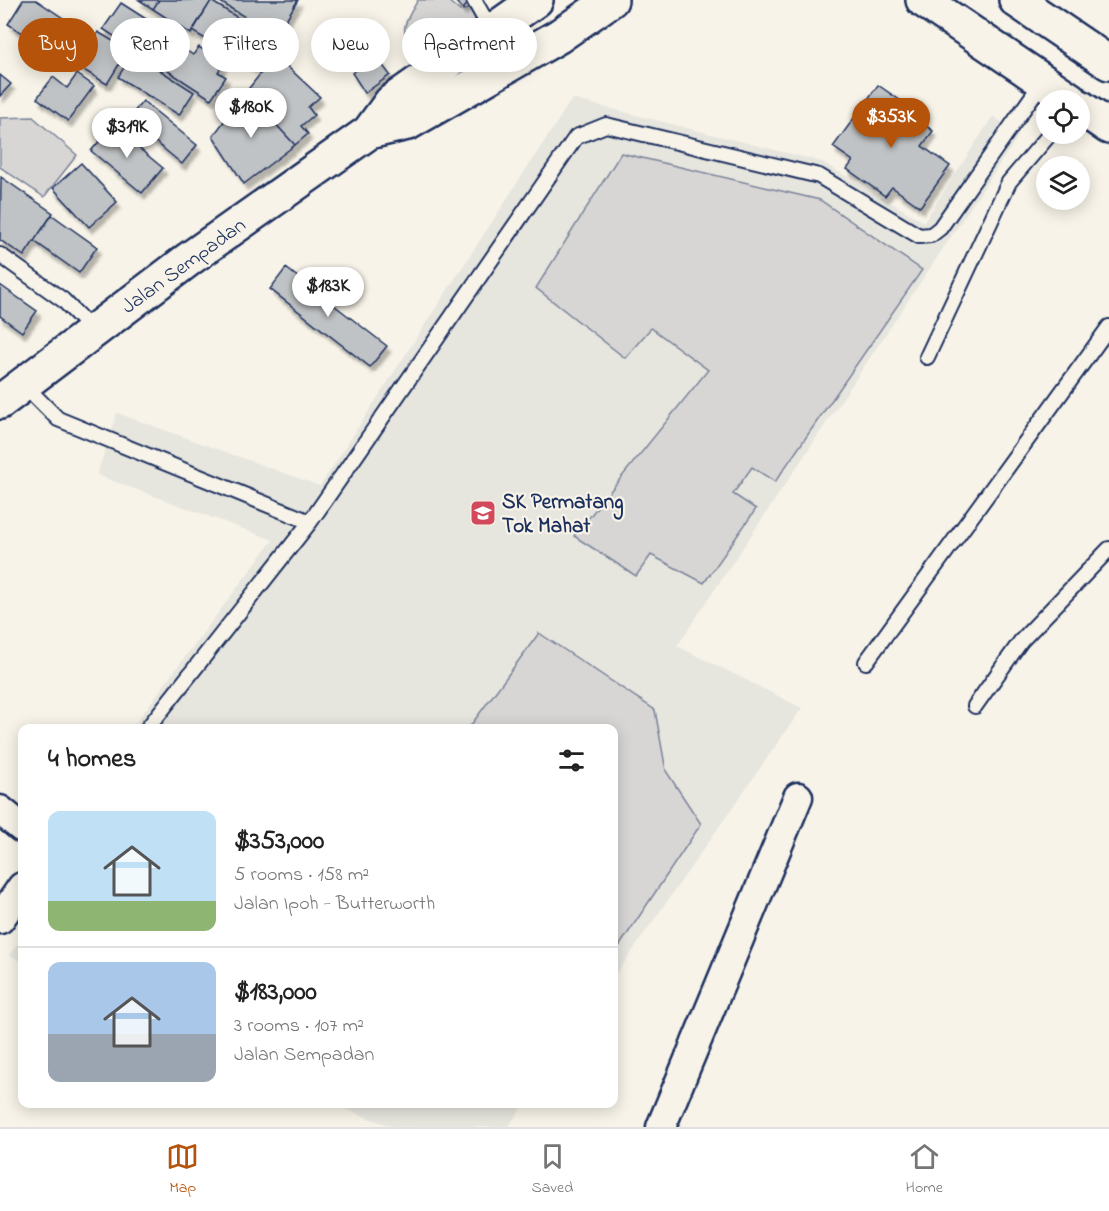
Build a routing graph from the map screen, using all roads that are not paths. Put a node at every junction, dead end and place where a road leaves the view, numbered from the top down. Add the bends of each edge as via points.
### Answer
1 (474, 0) edge
2 (536, 0) edge
3 (611, 0) edge
4 (923, 0) edge
5 (1016, 0) edge
6 (484, 18) edge
7 (509, 18) edge
8 (1109, 63) edge
9 (433, 72) edge
10 (1043, 81) junction
11 (1056, 90) edge
12 (1090, 114) edge
13 (1109, 127) edge
14 (369, 132) junction
15 (1041, 144) edge
16 (0, 255) edge
17 (1109, 327) edge
18 (93, 331) junction
19 (927, 357) dead end
20 (12, 393) edge
21 (310, 522) junction
22 (1109, 549) edge
23 (866, 662) dead end
24 (975, 706) dead end
25 (151, 724) edge
26 (798, 797) dead end
27 (0, 810) edge
28 (18, 825) edge
29 (18, 893) edge
30 (0, 919) edge
31 (661, 1127) edge

1 - 6 lane
2 - 7 main road, Jalan Sempadan
3 - 14 main road, Jalan Sempadan via 559,36 408,123
4 - 10 main road
5 - 8 main road
9 - 14 main road, Jalan Sempadan via 391,102
10 - 11 main road
10 - 21 lane via 932,236 920,236 819,176 606,125 576,137
12 - 13 main road
14 - 18 main road, Jalan Sempadan
15 - 19 lane via 1009,182
16 - 18 lane via 63,300
17 - 23 lane
18 - 20 main road, Jalan Sempadan
20 - 21 lane via 58,419
21 - 25 lane
22 - 24 lane via 1021,641
26 - 31 street
27 - 28 street
29 - 30 street

